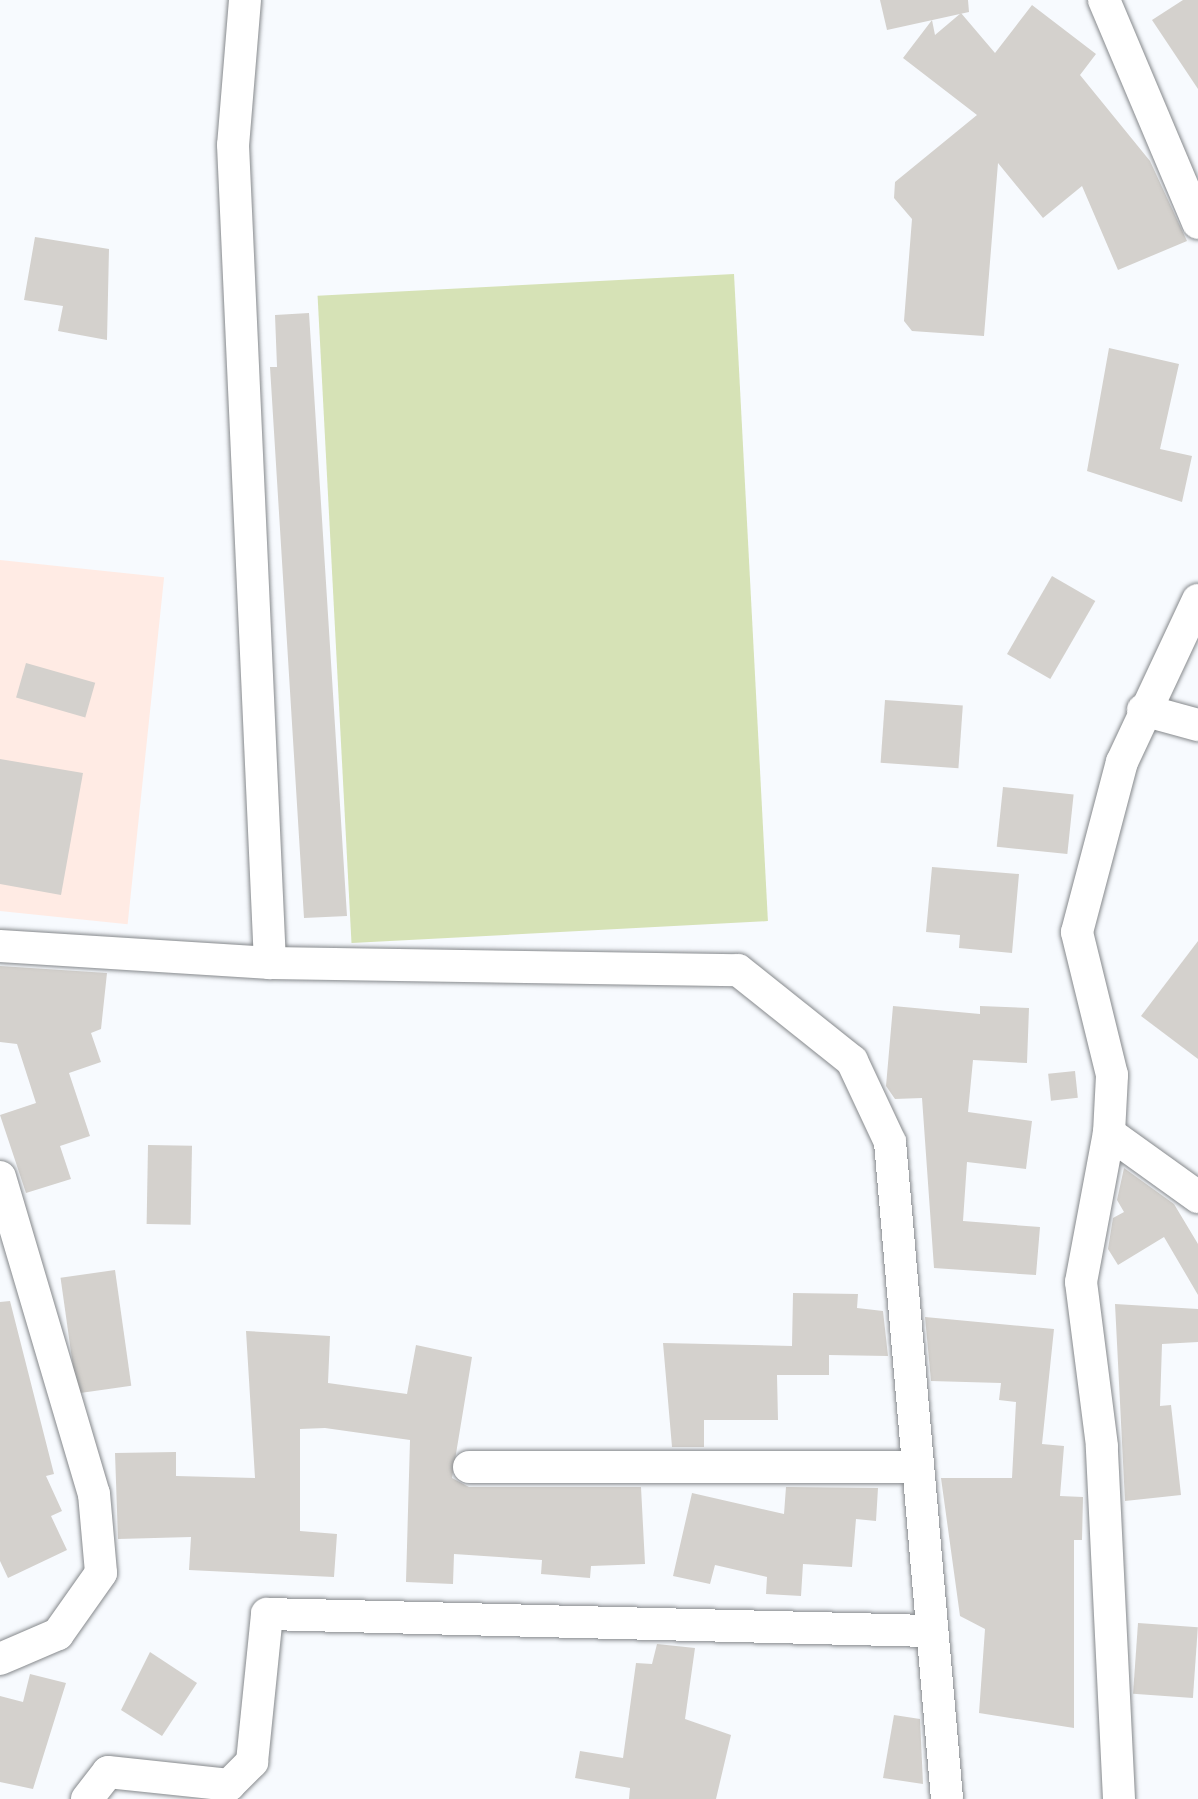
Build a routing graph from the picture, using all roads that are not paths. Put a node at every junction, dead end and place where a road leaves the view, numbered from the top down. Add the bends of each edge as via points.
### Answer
1 (245, 0) edge
2 (1104, 0) edge
3 (1198, 223) edge
4 (1198, 600) edge
5 (1143, 710) junction
6 (1198, 724) edge
7 (0, 946) edge
8 (270, 962) junction
9 (1109, 1134) junction
10 (0, 1177) edge
11 (1198, 1197) edge
12 (470, 1466) dead end
13 (916, 1467) junction
14 (929, 1631) junction
15 (0, 1659) edge
16 (87, 1799) edge
17 (947, 1799) edge
18 (1118, 1799) edge

1 - 8 street via 233,145
2 - 3 street
4 - 5 street
5 - 6 street
5 - 9 street via 1077,932 1112,1074
7 - 8 street
8 - 13 street via 738,970 852,1061 890,1142
9 - 11 street
9 - 18 street via 1081,1282 1102,1446
10 - 15 street via 94,1494 101,1573 58,1634
12 - 13 street
13 - 14 street
14 - 16 street via 266,1614 252,1762 228,1785 108,1772
14 - 17 street

